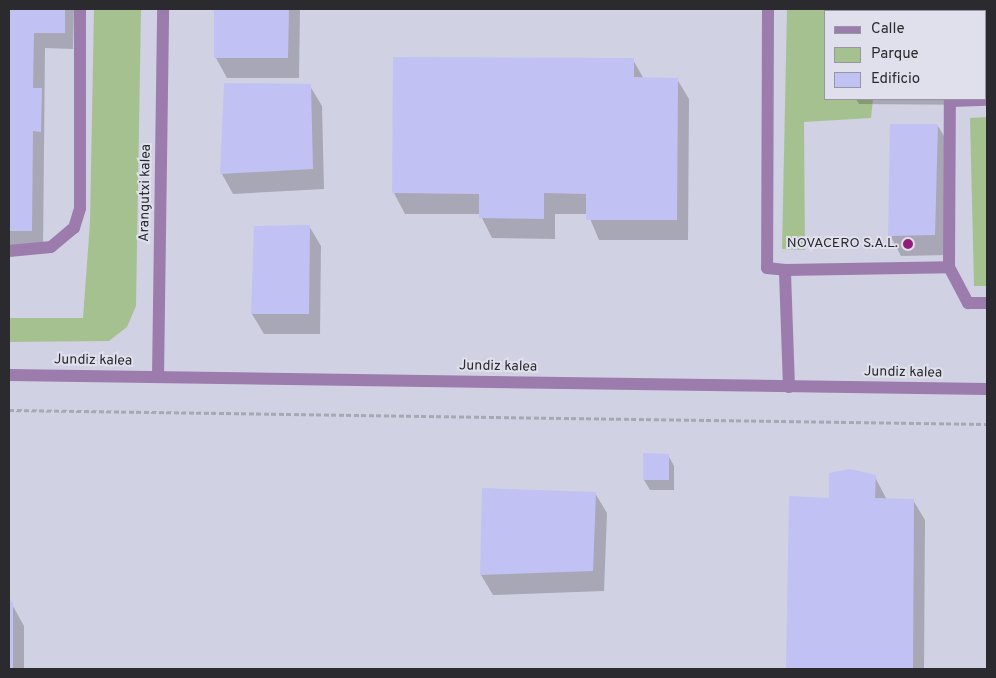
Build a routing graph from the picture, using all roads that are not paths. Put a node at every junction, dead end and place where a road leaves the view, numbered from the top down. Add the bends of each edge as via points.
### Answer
1 (80, 9) edge
2 (164, 9) edge
3 (768, 9) edge
4 (987, 100) edge
5 (9, 251) edge
6 (949, 268) junction
7 (785, 270) junction
8 (987, 303) edge
9 (9, 375) edge
10 (158, 377) junction
11 (788, 387) junction
12 (987, 389) edge

1 - 5 street via 80,208 74,228 51,247
2 - 10 street, Arangutxi kalea
3 - 7 street via 767,268
4 - 6 street via 950,101
6 - 7 street
6 - 8 street via 968,302
7 - 11 street
9 - 10 street, Jundiz kalea
10 - 11 street, Jundiz kalea
11 - 12 street, Jundiz kalea

